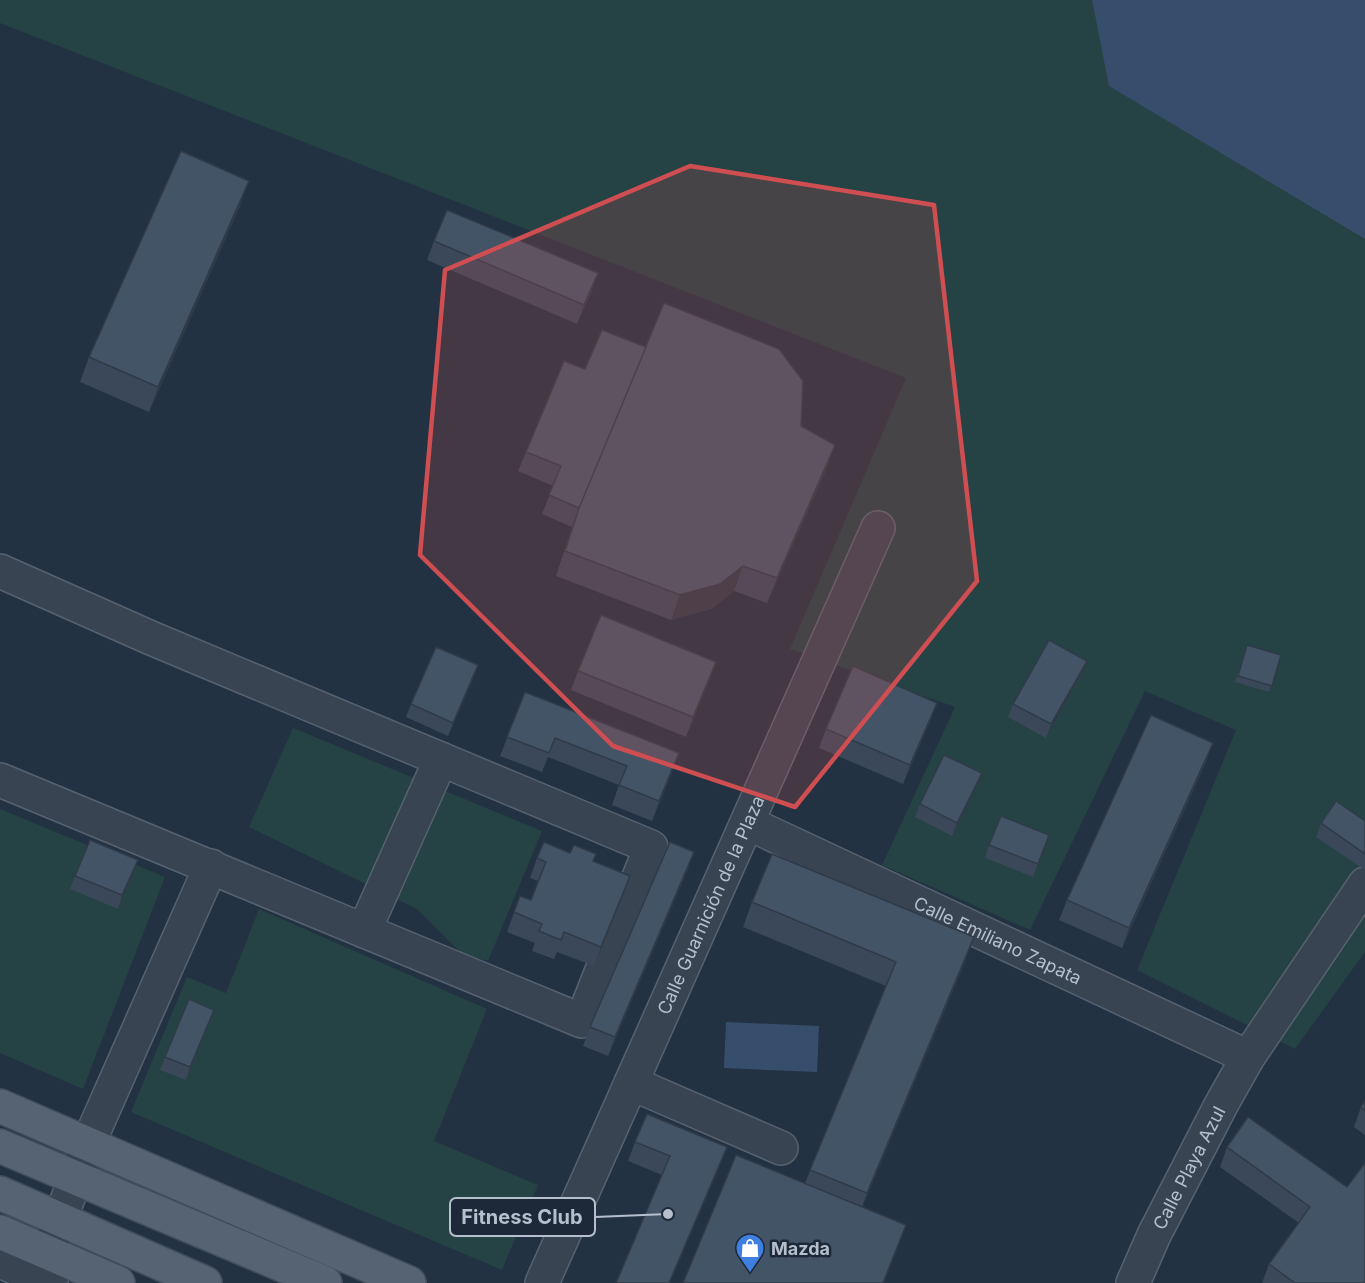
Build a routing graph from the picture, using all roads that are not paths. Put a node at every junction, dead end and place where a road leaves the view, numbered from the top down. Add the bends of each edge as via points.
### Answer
1 (878, 528) dead end
2 (0, 571) edge
3 (441, 759) junction
4 (0, 780) edge
5 (748, 823) junction
6 (212, 866) junction
7 (1365, 884) edge
8 (364, 931) junction
9 (1248, 1057) junction
10 (632, 1083) junction
11 (0, 1106) edge
12 (88, 1144) junction
13 (0, 1146) edge
14 (781, 1148) dead end
15 (76, 1178) junction
16 (0, 1193) edge
17 (60, 1218) junction
18 (0, 1232) edge
19 (0, 1261) edge
20 (50, 1268) edge
21 (118, 1283) edge
22 (206, 1283) edge
23 (325, 1283) edge
24 (410, 1283) edge
25 (542, 1283) edge
26 (1133, 1283) edge

1 - 5 street, Calle Guarnición de la Plaza
2 - 3 street
3 - 8 street
3 - 8 street via 651,847 582,1021
4 - 6 street
5 - 9 street, Calle Emiliano Zapata
5 - 10 street, Calle Guarnición de la Plaza
6 - 8 street
6 - 12 street
7 - 9 street, Calle Playa Azul
9 - 26 street, Calle Playa Azul via 1159,1225
10 - 14 street
10 - 25 street, Calle Guarnición de la Plaza
11 - 12 main road
12 - 15 street
12 - 24 main road
13 - 15 main road
15 - 17 street
15 - 23 main road
16 - 17 main road
17 - 20 street
17 - 22 main road
18 - 20 main road
19 - 20 street
20 - 21 main road

